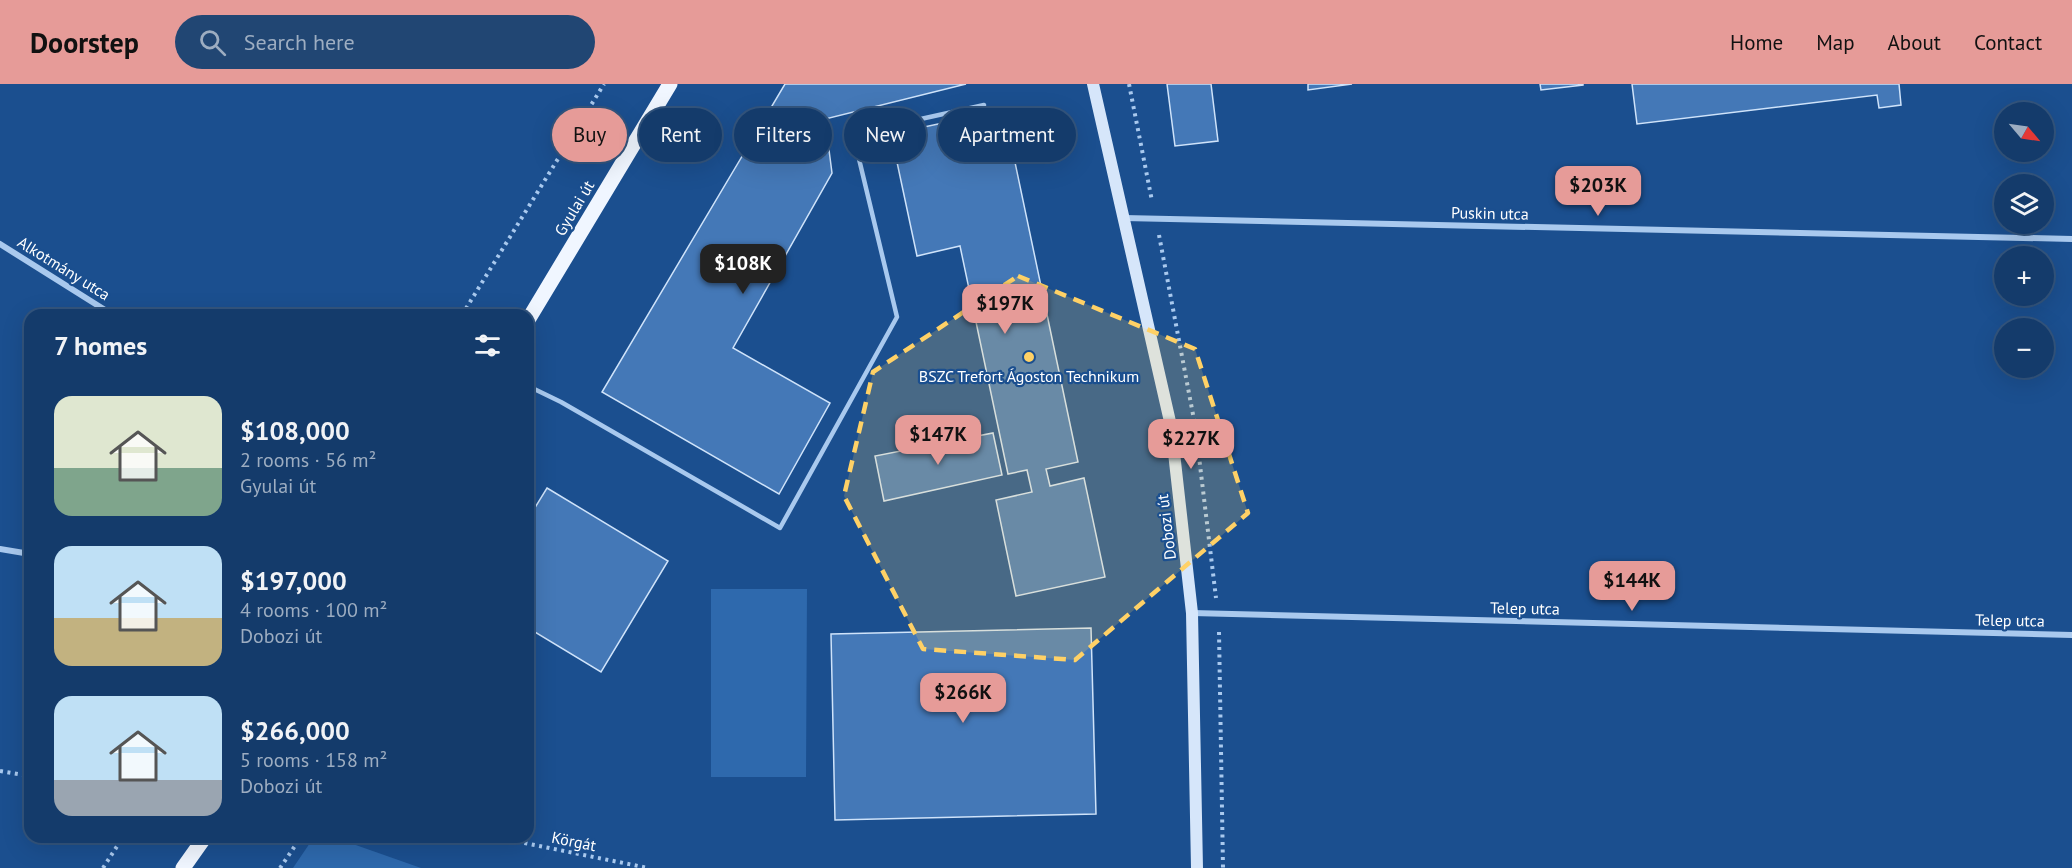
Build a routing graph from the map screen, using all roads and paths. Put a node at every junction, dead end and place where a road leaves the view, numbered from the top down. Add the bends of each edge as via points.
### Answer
1 (604, 84) edge
2 (670, 84) edge
3 (1093, 84) edge
4 (984, 105) dead end
5 (1124, 218) junction
6 (2072, 239) edge
7 (0, 244) edge
8 (103, 309) edge
9 (466, 309) edge
10 (534, 310) edge
11 (534, 389) edge
12 (0, 549) edge
13 (24, 553) edge
14 (1192, 613) junction
15 (2072, 635) edge
16 (0, 771) edge
17 (24, 775) edge
18 (119, 843) edge
19 (201, 843) edge
20 (297, 843) edge
21 (525, 843) edge
22 (103, 868) edge
23 (183, 868) edge
24 (280, 868) edge
25 (648, 868) edge
26 (1197, 868) edge

1 - 9 path
2 - 10 main road, Gyulai út
3 - 5 main road, Dobozi út
4 - 11 lane via 853,134 897,317 780,528
5 - 6 street, Puskin utca
5 - 14 main road, Dobozi út via 1171,426
7 - 8 street, Alkotmány utca
12 - 13 street
14 - 15 street, Telep utca
14 - 26 main road, Dobozi út
16 - 17 path
18 - 22 path
19 - 23 main road
20 - 24 path
21 - 25 path, Körgát

